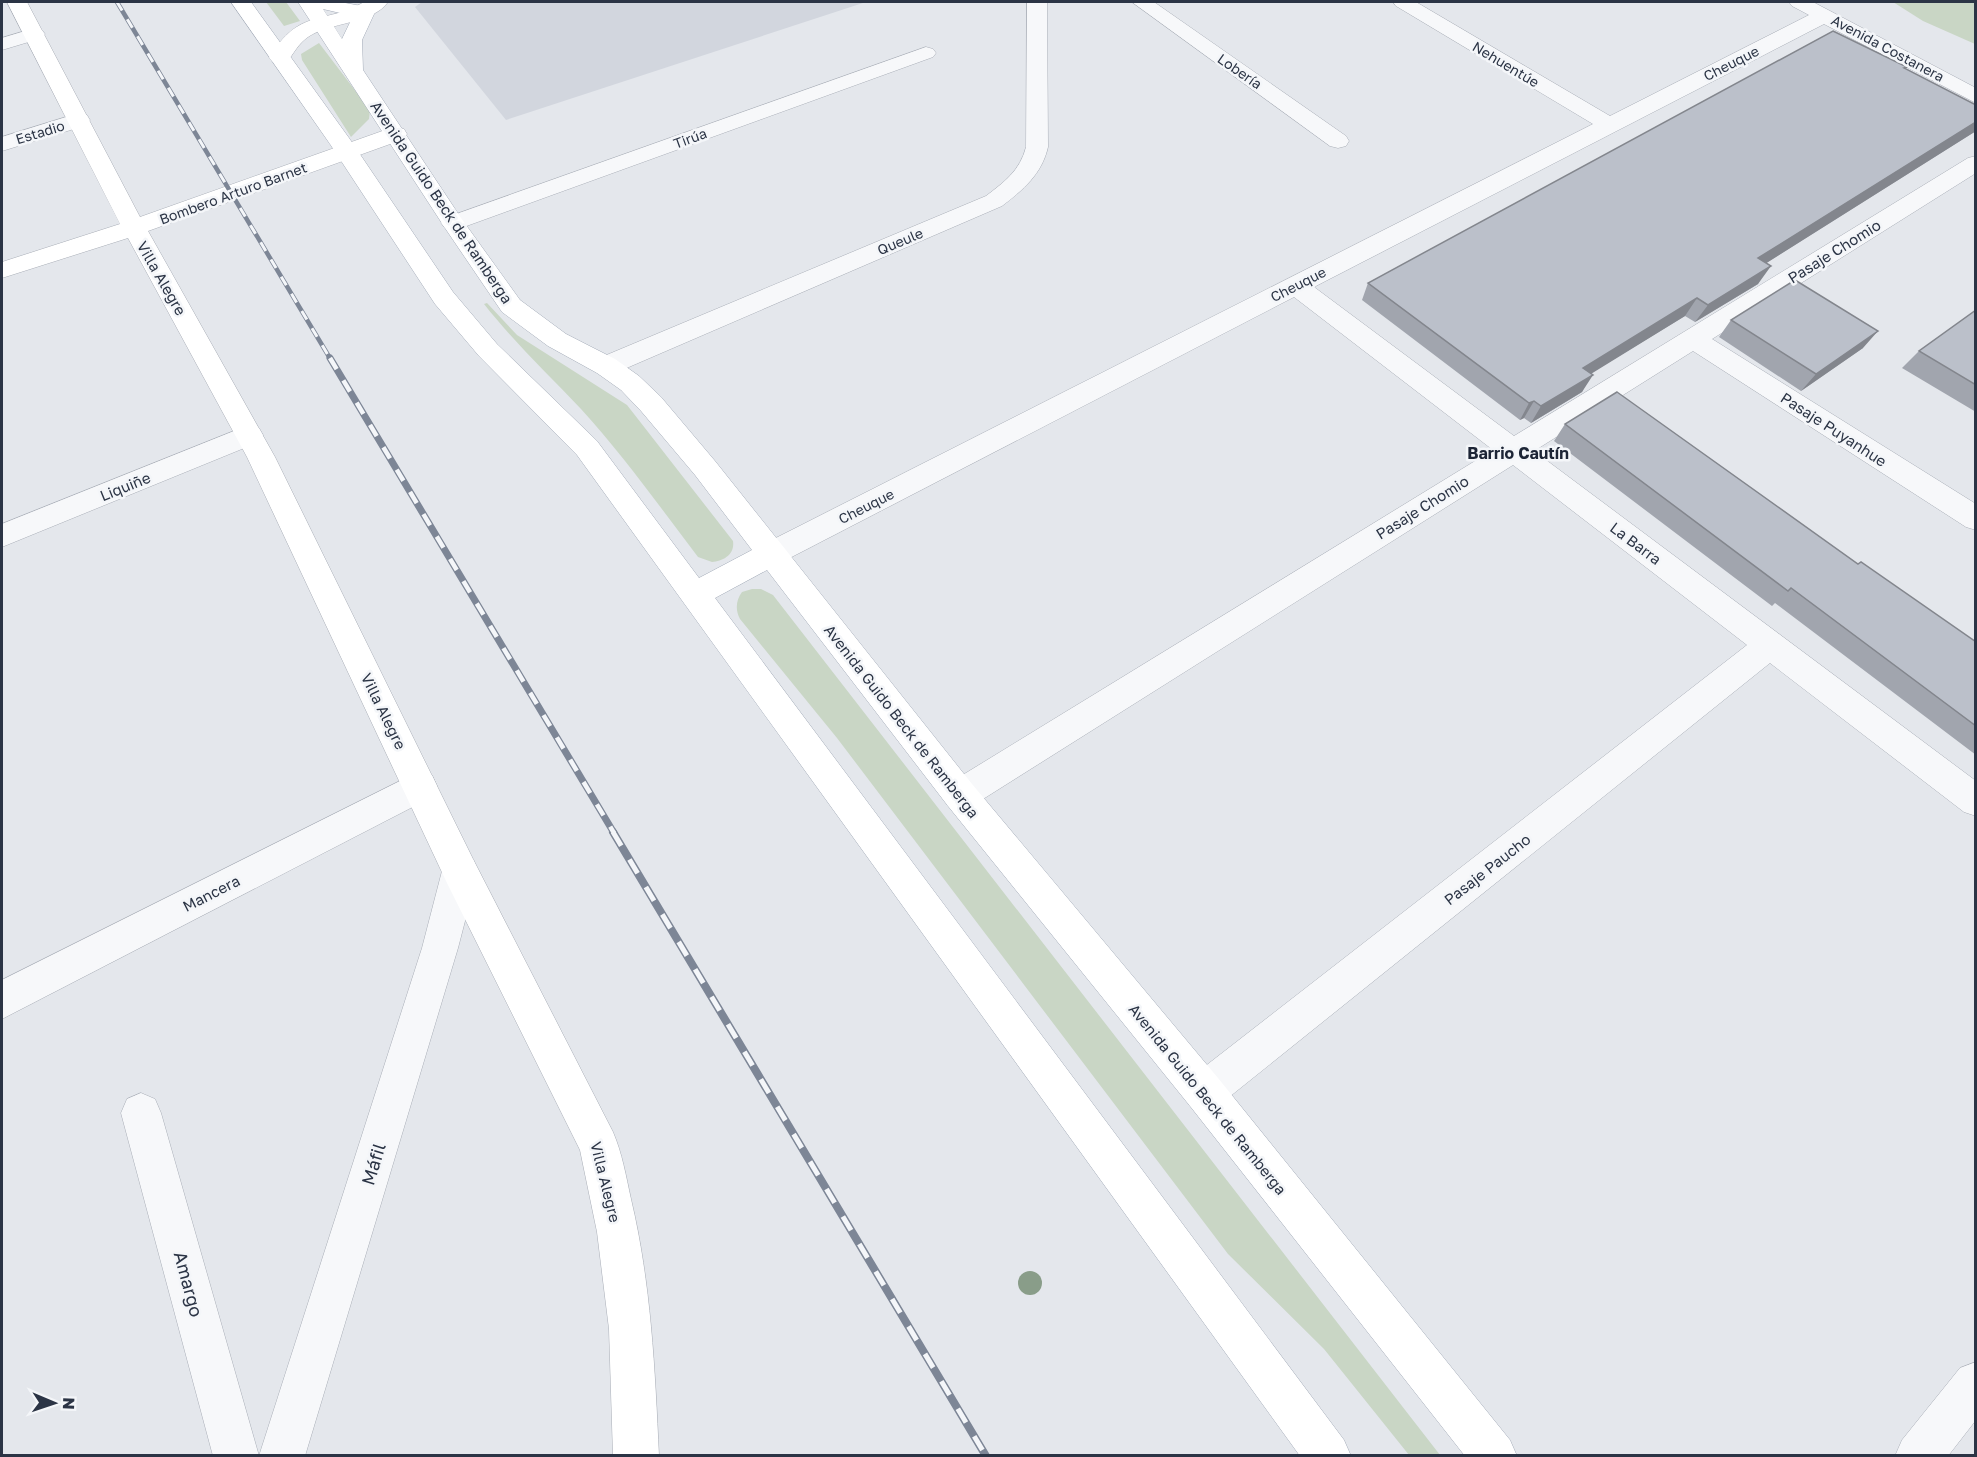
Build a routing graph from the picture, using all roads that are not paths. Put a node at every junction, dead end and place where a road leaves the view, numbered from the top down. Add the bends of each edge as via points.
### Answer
1 (17, 2) edge
2 (241, 2) edge
3 (308, 2) edge
4 (1037, 2) edge
5 (1142, 2) edge
6 (1402, 2) edge
7 (1800, 2) edge
8 (371, 7) edge
9 (321, 12) edge
10 (1825, 15) junction
11 (35, 34) junction
12 (2, 44) edge
13 (926, 53) dead end
14 (280, 58) junction
15 (353, 70) junction
16 (1976, 97) edge
17 (79, 120) junction
18 (1610, 125) junction
19 (396, 134) junction
20 (1338, 141) dead end
21 (2, 144) edge
22 (347, 152) junction
23 (1976, 163) edge
24 (453, 223) junction
25 (134, 228) junction
26 (2, 270) edge
27 (1296, 286) junction
28 (1693, 339) junction
29 (606, 366) junction
30 (249, 435) junction
31 (1514, 450) junction
32 (1976, 519) edge
33 (2, 536) edge
34 (771, 554) junction
35 (696, 594) junction
36 (1770, 645) junction
37 (420, 786) junction
38 (960, 795) junction
39 (1976, 801) edge
40 (460, 871) junction
41 (2, 1000) edge
42 (1204, 1092) junction
43 (141, 1113) dead end
44 (1976, 1384) edge
45 (236, 1455) edge
46 (282, 1455) edge
47 (636, 1455) edge
48 (1328, 1455) edge
49 (1494, 1455) edge
50 (1918, 1455) edge

1 - 11 main road, Villa Alegre
2 - 14 main road
3 - 9 main road, Avenida Guido Beck de Ramberga
4 - 29 street, Queule via 1037,147 1028,171 1008,192
5 - 20 street, Lobería
6 - 18 street, Nehuentúe
7 - 10 street, Avenida Costanera
8 - 9 main road
8 - 15 main road via 352,40
9 - 14 main road via 286,43
9 - 15 main road, Avenida Guido Beck de Ramberga
10 - 16 street, Avenida Costanera
10 - 18 street, Cheuque
11 - 12 street
11 - 17 main road, Villa Alegre
13 - 24 street, Tirúa
14 - 22 main road
15 - 19 main road, Avenida Guido Beck de Ramberga
17 - 21 street, Estadio
17 - 25 main road, Villa Alegre
18 - 27 street, Cheuque
19 - 22 main road, Bombero Arturo Barnet
19 - 24 main road, Avenida Guido Beck de Ramberga
22 - 25 main road, Bombero Arturo Barnet
22 - 35 main road via 444,298 488,350 587,448
23 - 28 street, Pasaje Chomio
24 - 29 main road, Avenida Guido Beck de Ramberga via 500,291 522,315 557,340
25 - 26 main road, Bombero Arturo Barnet
25 - 30 main road, Villa Alegre
27 - 31 street, La Barra
27 - 34 street, Cheuque
28 - 31 street, Pasaje Chomio
28 - 32 street, Pasaje Puyanhue
29 - 34 main road, Avenida Guido Beck de Ramberga via 651,404
30 - 33 street, Liquiñe
30 - 37 main road, Villa Alegre
31 - 36 street, La Barra
31 - 38 street, Pasaje Chomio
34 - 35 main road
34 - 38 main road, Avenida Guido Beck de Ramberga
35 - 48 main road
36 - 39 street, La Barra
36 - 42 street, Pasaje Paucho
37 - 40 main road, Villa Alegre
37 - 41 street, Mancera
38 - 42 main road, Avenida Guido Beck de Ramberga
40 - 46 street, Máfil via 440,948
40 - 47 main road, Villa Alegre via 599,1146 618,1232 631,1329
42 - 49 main road, Avenida Guido Beck de Ramberga
43 - 45 street, Amargo
44 - 50 street

